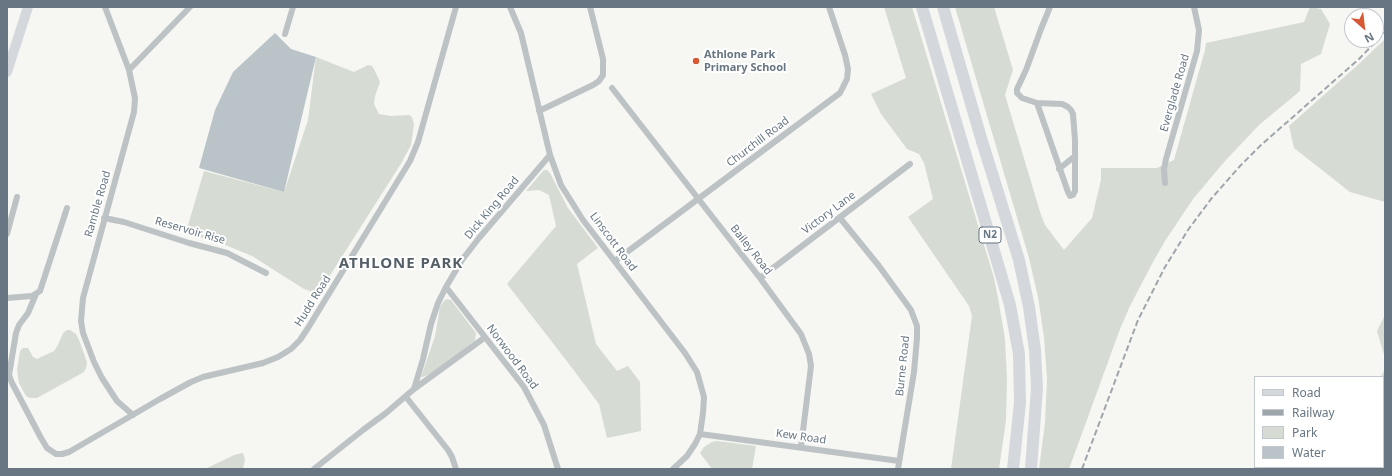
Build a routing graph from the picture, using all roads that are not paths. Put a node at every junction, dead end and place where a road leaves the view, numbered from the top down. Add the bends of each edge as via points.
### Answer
1 (28, 7) edge
2 (106, 7) edge
3 (190, 7) edge
4 (293, 7) edge
5 (456, 7) edge
6 (510, 7) edge
7 (590, 7) edge
8 (829, 7) edge
9 (922, 7) edge
10 (943, 7) edge
11 (1050, 7) edge
12 (1194, 7) edge
13 (285, 34) dead end
14 (129, 70) junction
15 (7, 72) edge
16 (612, 88) dead end
17 (1038, 103) junction
18 (539, 111) junction
19 (550, 155) junction
20 (1076, 156) junction
21 (910, 164) dead end
22 (1059, 169) junction
23 (1165, 183) dead end
24 (17, 197) dead end
25 (698, 198) junction
26 (67, 208) dead end
27 (104, 218) junction
28 (840, 218) junction
29 (7, 234) edge
30 (615, 261) junction
31 (266, 273) dead end
32 (760, 278) junction
33 (446, 287) junction
34 (36, 294) junction
35 (7, 298) edge
36 (484, 338) junction
37 (414, 389) junction
38 (406, 397) junction
39 (133, 415) junction
40 (700, 434) junction
41 (801, 447) junction
42 (899, 460) junction
43 (314, 469) edge
44 (456, 469) edge
45 (558, 469) edge
46 (673, 469) edge
47 (898, 469) edge
48 (1013, 469) edge
49 (1031, 469) edge

1 - 15 main road
2 - 14 street, Ramble Road
3 - 14 street
4 - 13 street
5 - 39 street, Hudd Road via 414,152 300,340 278,357 202,377
6 - 18 street, Linscott Road via 521,34
7 - 18 street via 603,59 603,75 593,85
8 - 25 street, Churchill Road via 848,68 847,79 840,93
9 - 48 highway, N2 via 1010,305 1019,354 1020,403
10 - 49 highway, N2 via 1019,260 1030,307 1037,388
11 - 17 street via 1017,90 1022,98
12 - 23 street, Everglade Road via 1199,30 1197,51 1166,159
14 - 27 street, Ramble Road via 135,98 134,112
16 - 25 street, Bailey Road
17 - 20 street via 1062,104 1071,110
17 - 22 street
18 - 19 street, Linscott Road
19 - 30 street, Linscott Road via 568,197
19 - 33 street, Dick King Road via 462,260
20 - 22 street
20 - 22 street via 1073,195 1069,194
21 - 28 street, Victory Lane
24 - 29 street
25 - 30 street, Churchill Road
25 - 32 street, Bailey Road
26 - 34 street via 40,291
27 - 31 street, Reservoir Rise via 227,253
27 - 39 street, Ramble Road via 82,298 81,321 88,348 102,378 117,401
28 - 32 street, Victory Lane
28 - 42 street, Burne Road via 896,288 911,310 916,326 914,372
30 - 40 street, Linscott Road via 698,372 704,397
32 - 41 street, Bailey Road via 801,334 809,354 811,366
33 - 36 street, Norwood Road
33 - 37 street, Dick King Road via 431,324
34 - 35 street
34 - 39 street, Hudd Road via 16,333 9,375 47,448 56,454 69,452
36 - 37 street, Dick King Road
36 - 45 street, Norwood Road via 517,376 532,400 549,437
37 - 38 street, Dick King Road
38 - 43 street, Dick King Road
38 - 44 street via 448,450
40 - 41 street, Kew Road
40 - 46 street, Linscott Road via 687,456
41 - 42 street, Kew Road
42 - 47 street, Burne Road

